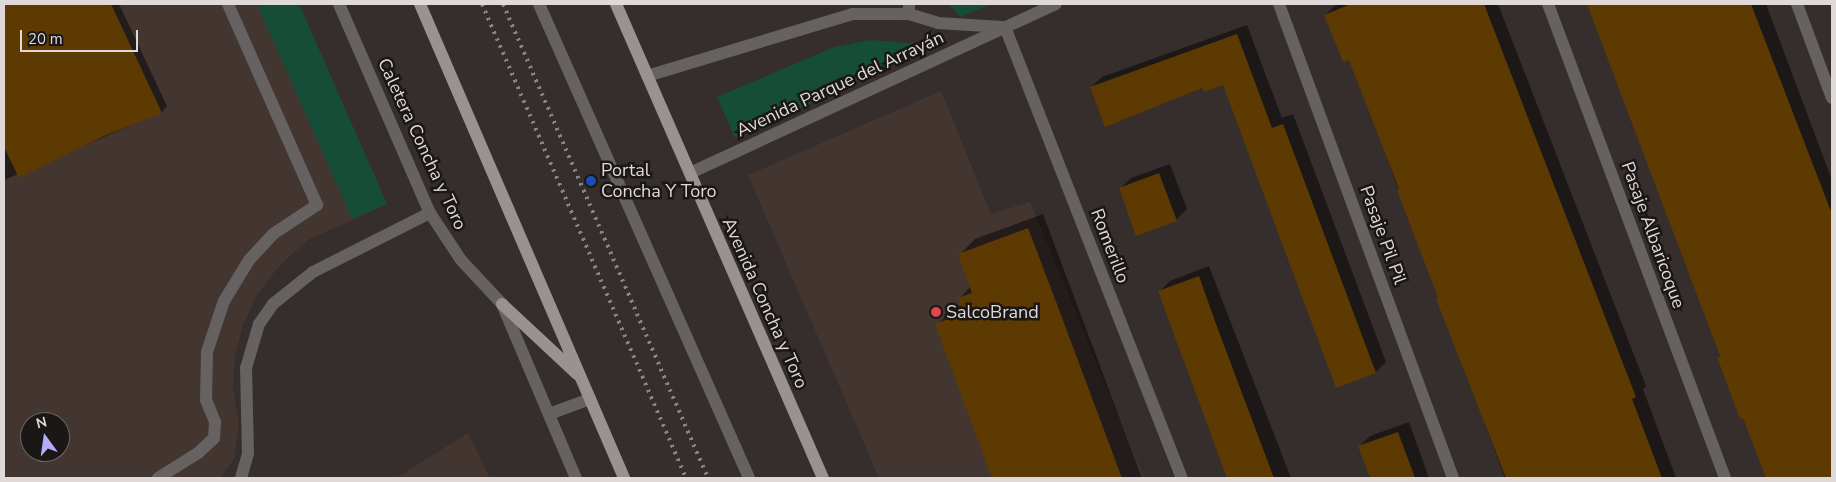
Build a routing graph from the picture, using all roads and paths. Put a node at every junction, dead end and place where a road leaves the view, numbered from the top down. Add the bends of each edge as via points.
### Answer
1 (228, 4) edge
2 (339, 4) edge
3 (420, 4) edge
4 (539, 4) edge
5 (616, 4) edge
6 (1056, 4) edge
7 (1279, 4) edge
8 (1548, 4) edge
9 (1798, 4) edge
10 (909, 9) edge
11 (1005, 28) junction
12 (647, 76) junction
13 (1832, 98) edge
14 (690, 173) junction
15 (430, 213) junction
16 (502, 304) junction
17 (581, 379) junction
18 (590, 399) junction
19 (549, 414) junction
20 (158, 478) edge
21 (241, 478) edge
22 (576, 478) edge
23 (624, 478) edge
24 (749, 478) edge
25 (822, 478) edge
26 (1182, 478) edge
27 (1453, 478) edge
28 (1725, 478) edge

1 - 20 street via 317,205 267,240 249,260 224,301 207,352 206,400 215,422 214,438 198,453
2 - 15 street, Caletera Concha y Toro
3 - 17 main road
4 - 24 street
5 - 12 main road, Avenida Concha y Toro
6 - 11 street, Avenida Parque del Arrayán
7 - 27 street, Pasaje Pil Pil
8 - 28 street, Pasaje Albaricoque
9 - 13 street
10 - 11 street, Avenida Parque del Arrayán via 953,25
10 - 12 street, Avenida Parque del Arrayán via 831,18
11 - 14 street, Avenida Parque del Arrayán
11 - 26 street, Romerillo
12 - 14 main road, Avenida Concha y Toro
14 - 25 main road, Avenida Concha y Toro
15 - 16 street, Caletera Concha y Toro via 461,260
15 - 21 street via 313,272 273,304 259,324 246,368 248,454
16 - 17 main road
16 - 19 street, Caletera Concha y Toro
17 - 18 main road
18 - 19 street
18 - 23 main road
19 - 22 street, Caletera Concha y Toro

